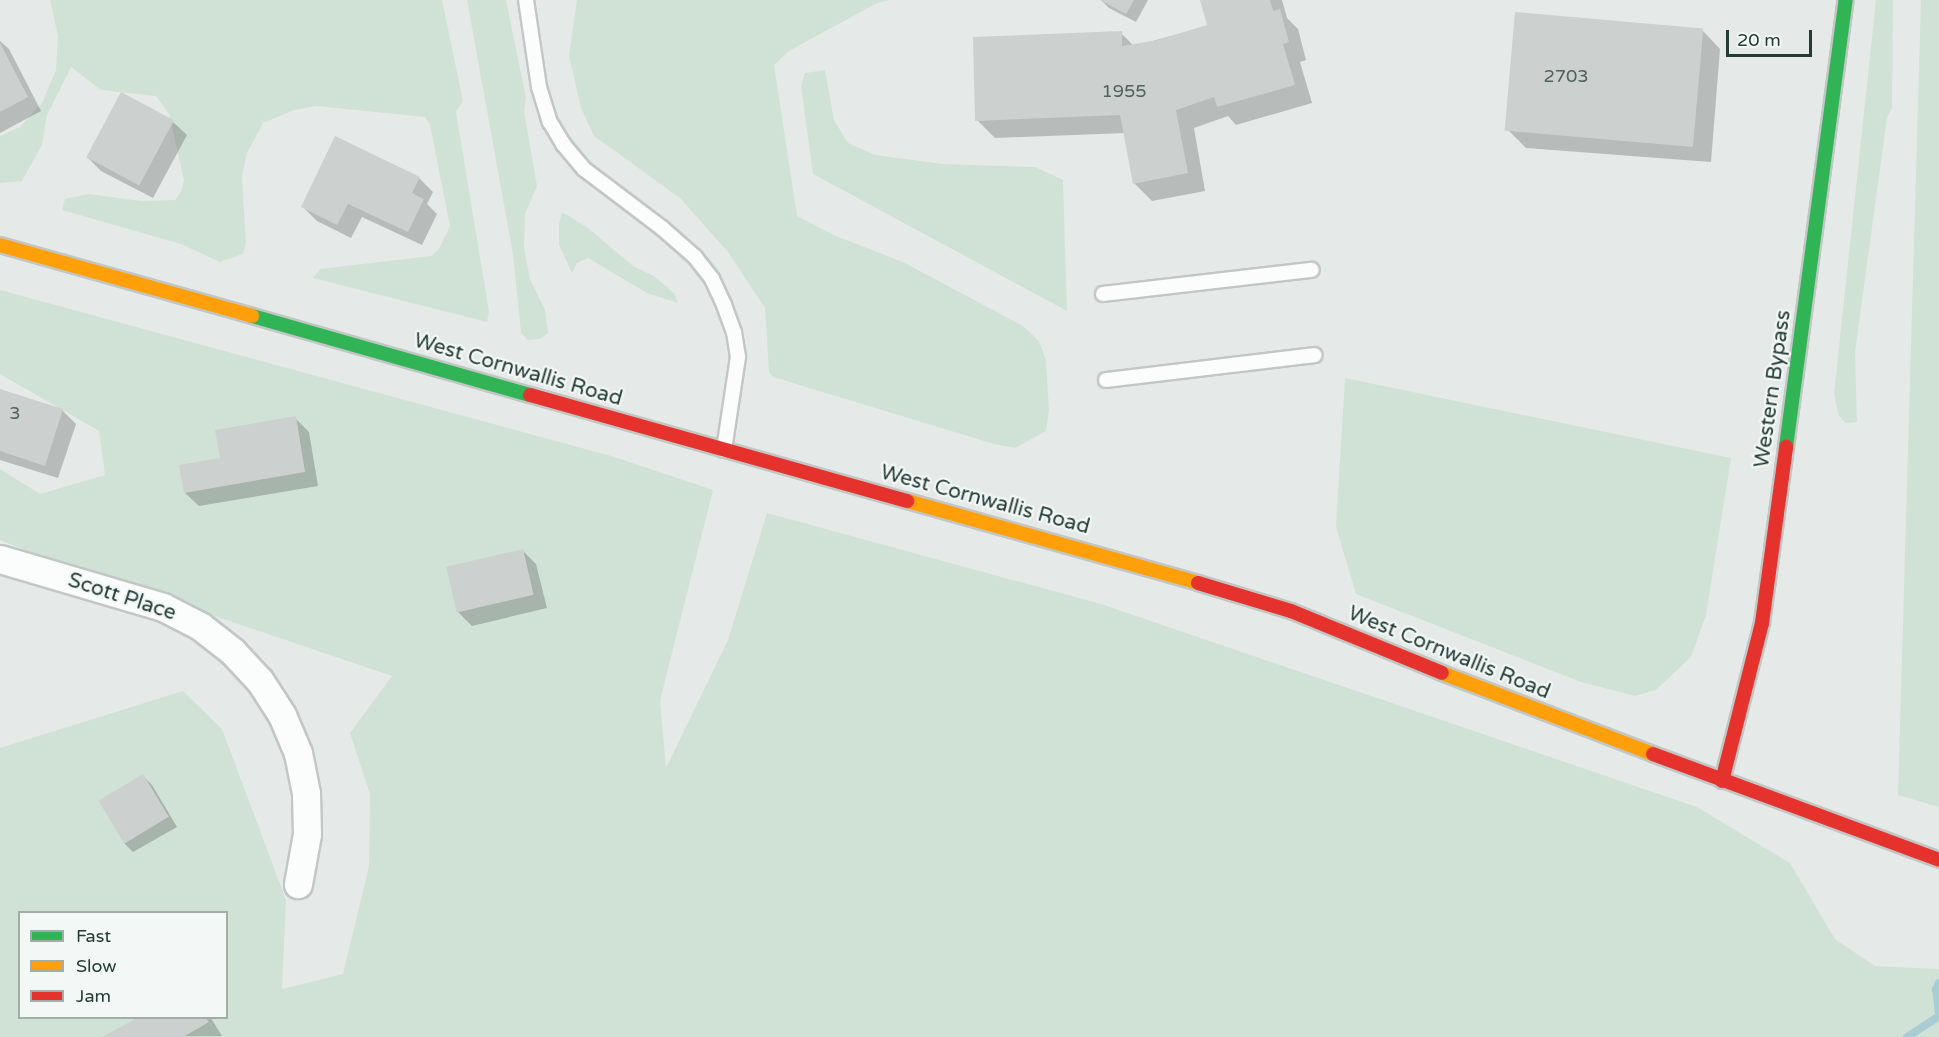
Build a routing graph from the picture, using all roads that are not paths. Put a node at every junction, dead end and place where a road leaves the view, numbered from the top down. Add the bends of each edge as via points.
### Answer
1 (525, 0) edge
2 (1846, 0) edge
3 (0, 245) edge
4 (1312, 270) dead end
5 (1103, 294) dead end
6 (1315, 355) dead end
7 (1106, 380) dead end
8 (724, 450) junction
9 (0, 559) edge
10 (1722, 781) junction
11 (1939, 860) edge
12 (298, 884) dead end

1 - 8 lane via 540,87 550,122 562,144 584,169 695,257 712,279 724,305 738,357
2 - 10 street, Western Bypass via 1762,623
3 - 8 street, West Cornwallis Road
4 - 5 lane
6 - 7 lane
8 - 10 street, West Cornwallis Road via 1104,554 1291,611 1517,704
9 - 12 street, Scott Place via 163,608 208,632 260,681 294,743 306,793 307,834
10 - 11 street, West Cornwallis Road

